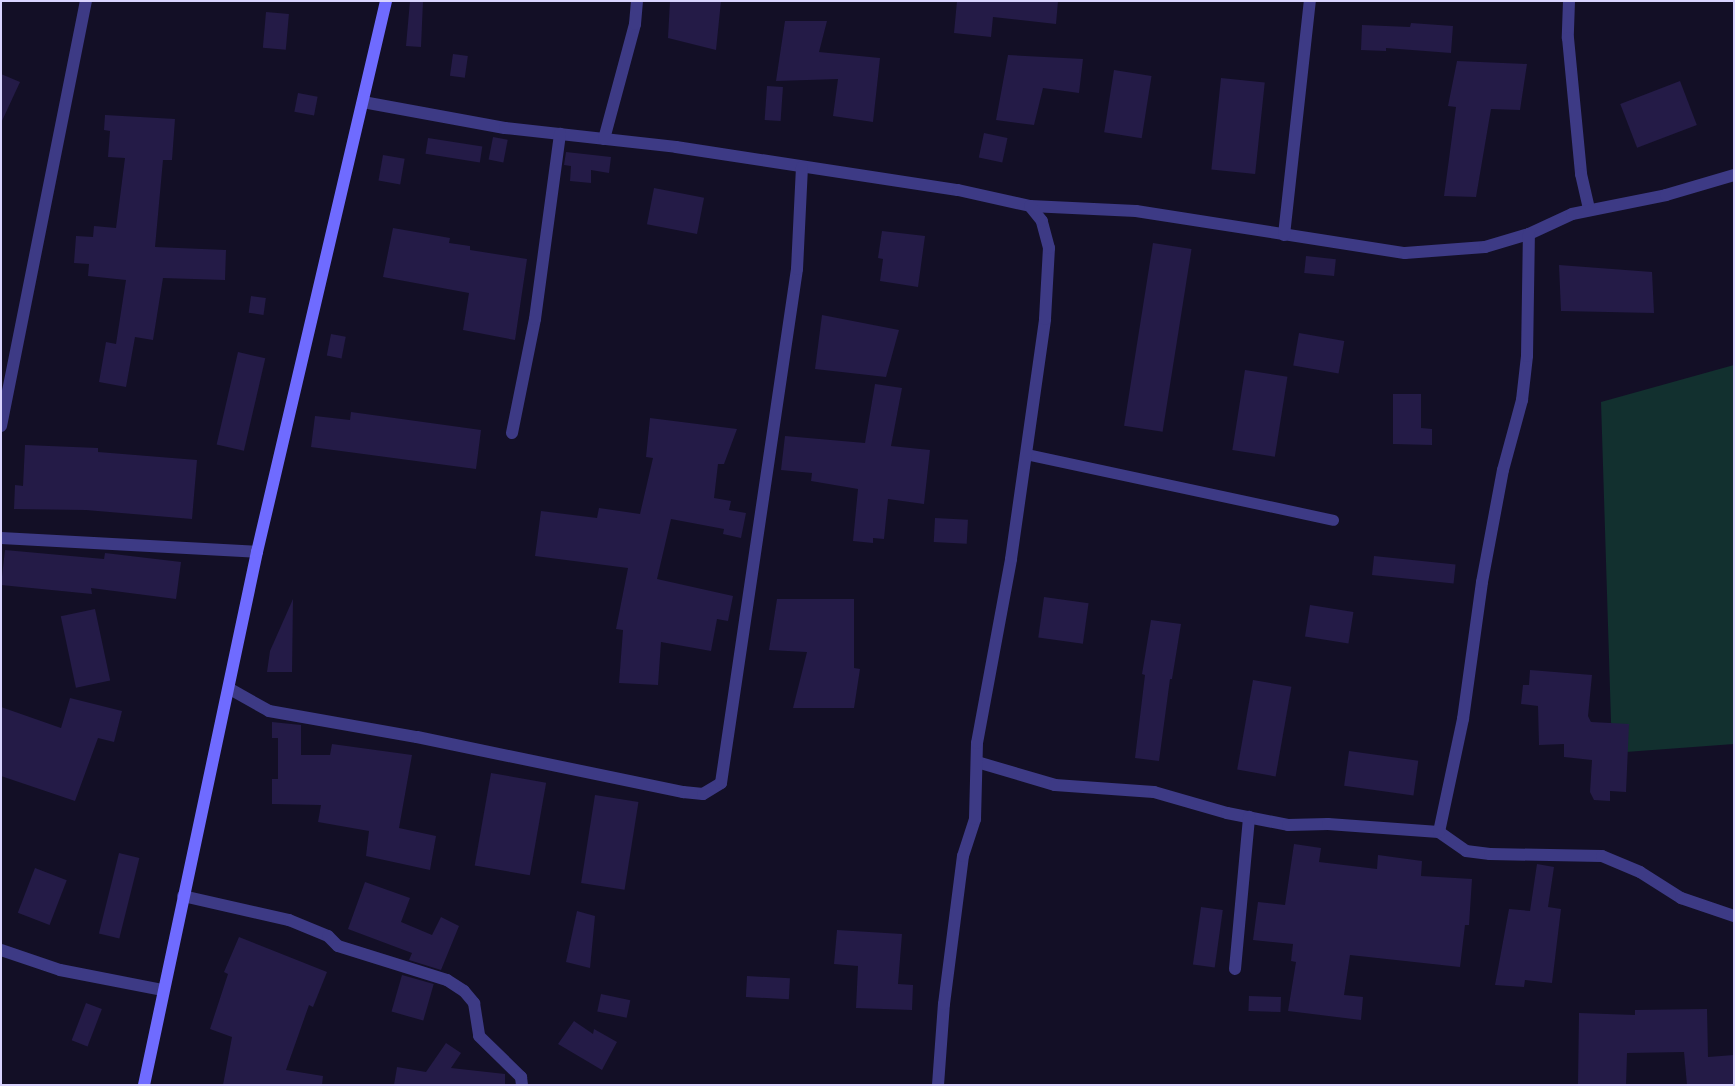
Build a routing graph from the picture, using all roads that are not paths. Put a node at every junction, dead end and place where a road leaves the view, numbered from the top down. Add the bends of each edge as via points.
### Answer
1 (86, 1) edge
2 (386, 1) edge
3 (637, 1) edge
4 (1310, 1) edge
5 (1569, 1) edge
6 (363, 102) junction
7 (560, 134) junction
8 (604, 139) junction
9 (802, 167) junction
10 (1734, 175) edge
11 (1030, 206) junction
12 (1589, 210) junction
13 (1529, 234) junction
14 (1284, 235) junction
15 (1, 426) edge
16 (512, 433) dead end
17 (1026, 454) junction
18 (1332, 520) dead end
19 (1, 538) edge
20 (257, 552) junction
21 (230, 689) junction
22 (978, 762) junction
23 (1249, 818) junction
24 (1439, 832) junction
25 (183, 896) junction
26 (1734, 916) edge
27 (1, 950) edge
28 (1235, 969) dead end
29 (163, 990) junction
30 (144, 1085) edge
31 (522, 1085) edge
32 (938, 1085) edge

1 - 15 street
2 - 6 main road
3 - 8 street via 635,24
4 - 14 street
5 - 12 street via 1569,48 1581,174
6 - 7 street via 506,128
6 - 20 main road
7 - 8 street
7 - 16 street via 535,319
8 - 9 street
9 - 11 street via 958,190
9 - 21 street via 796,278 720,783 703,794 678,791 417,737 269,711
10 - 12 street via 1666,195
11 - 14 street via 1136,211
11 - 17 street via 1042,221 1050,248
12 - 13 street via 1572,214
13 - 14 street via 1486,247 1405,253
13 - 24 street via 1527,356 1522,400 1503,470 1482,582 1463,719
17 - 18 lane
17 - 22 street via 1008,578 977,743
19 - 20 street
20 - 21 main road
21 - 25 main road
22 - 23 street via 1055,785 1154,792
22 - 32 street via 974,819 963,856
23 - 24 street via 1288,825 1328,824
23 - 28 street
24 - 26 street via 1466,851 1602,856 1640,872 1681,898
25 - 29 main road
25 - 31 street via 289,920 328,936 338,946 447,980 464,991 474,1004 479,1036 521,1078
27 - 29 street via 60,970
29 - 30 main road

